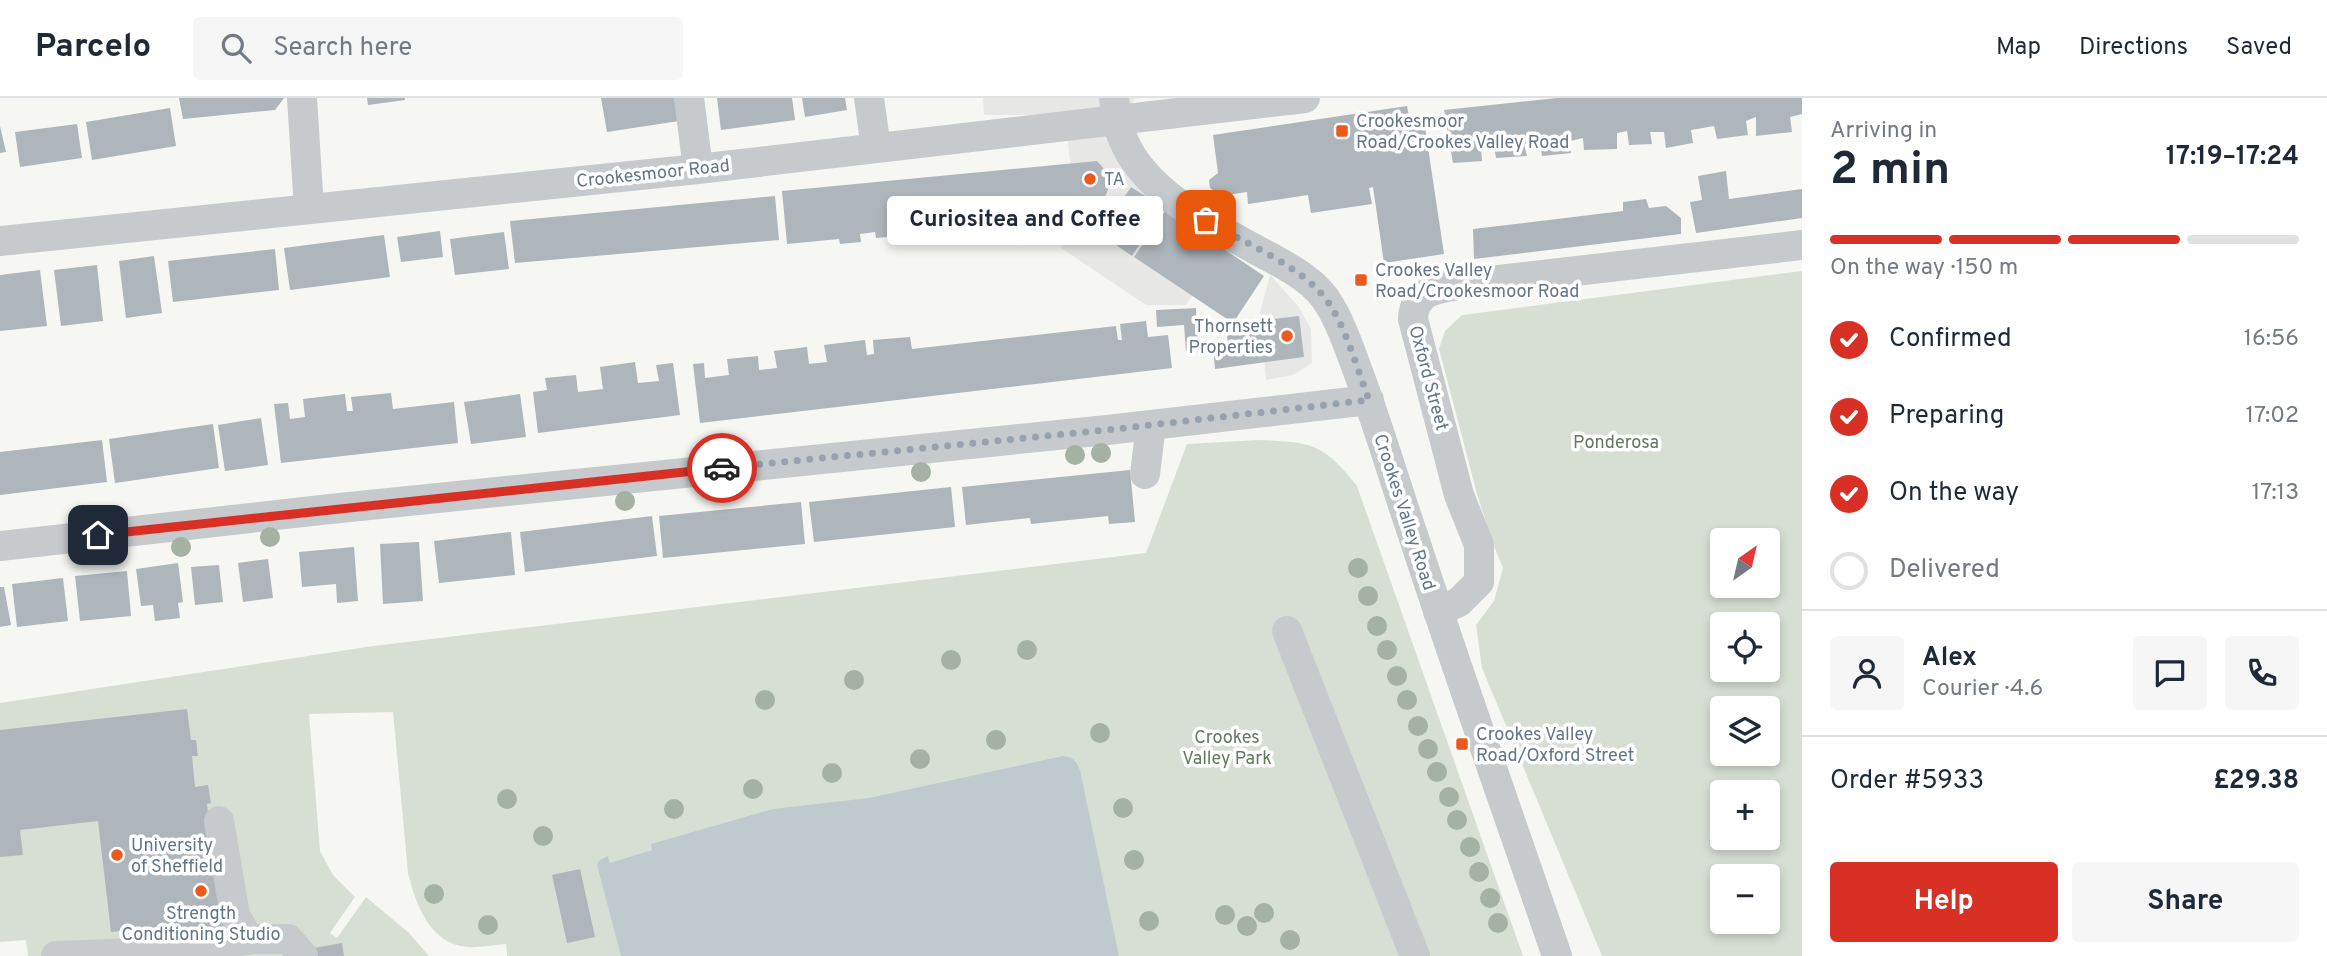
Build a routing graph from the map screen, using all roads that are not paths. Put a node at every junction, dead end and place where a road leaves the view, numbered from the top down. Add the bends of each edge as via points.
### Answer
1 (302, 98) edge
2 (689, 98) edge
3 (869, 98) edge
4 (1305, 98) edge
5 (1115, 108) edge
6 (876, 148) junction
7 (698, 169) junction
8 (309, 209) junction
9 (0, 241) edge
10 (1802, 246) edge
11 (1369, 400) junction
12 (1151, 425) junction
13 (1145, 474) dead end
14 (0, 546) edge
15 (1438, 612) junction
16 (1287, 631) dead end
17 (219, 821) dead end
18 (249, 940) junction
19 (132, 954) edge
20 (56, 956) edge
21 (303, 956) edge
22 (1415, 956) edge
23 (1557, 956) edge

1 - 8 street
2 - 7 street
3 - 6 street
4 - 5 street, Crookesmoor Road
5 - 6 street, Crookesmoor Road
5 - 11 street, Crookes Valley Road via 1123,140 1159,188 1293,270 1330,304
6 - 7 street, Crookesmoor Road
7 - 8 street, Crookesmoor Road
8 - 9 street, Crookesmoor Road
10 - 15 street, Oxford Street via 1472,283 1430,291 1419,298 1413,306 1413,319 1459,495 1479,545 1479,582 1459,602
11 - 12 street
11 - 15 street, Crookes Valley Road
12 - 13 street
12 - 14 street
15 - 23 street, Crookes Valley Road
16 - 22 street
17 - 18 street via 235,915
18 - 19 street
18 - 21 street via 288,939
19 - 20 street

